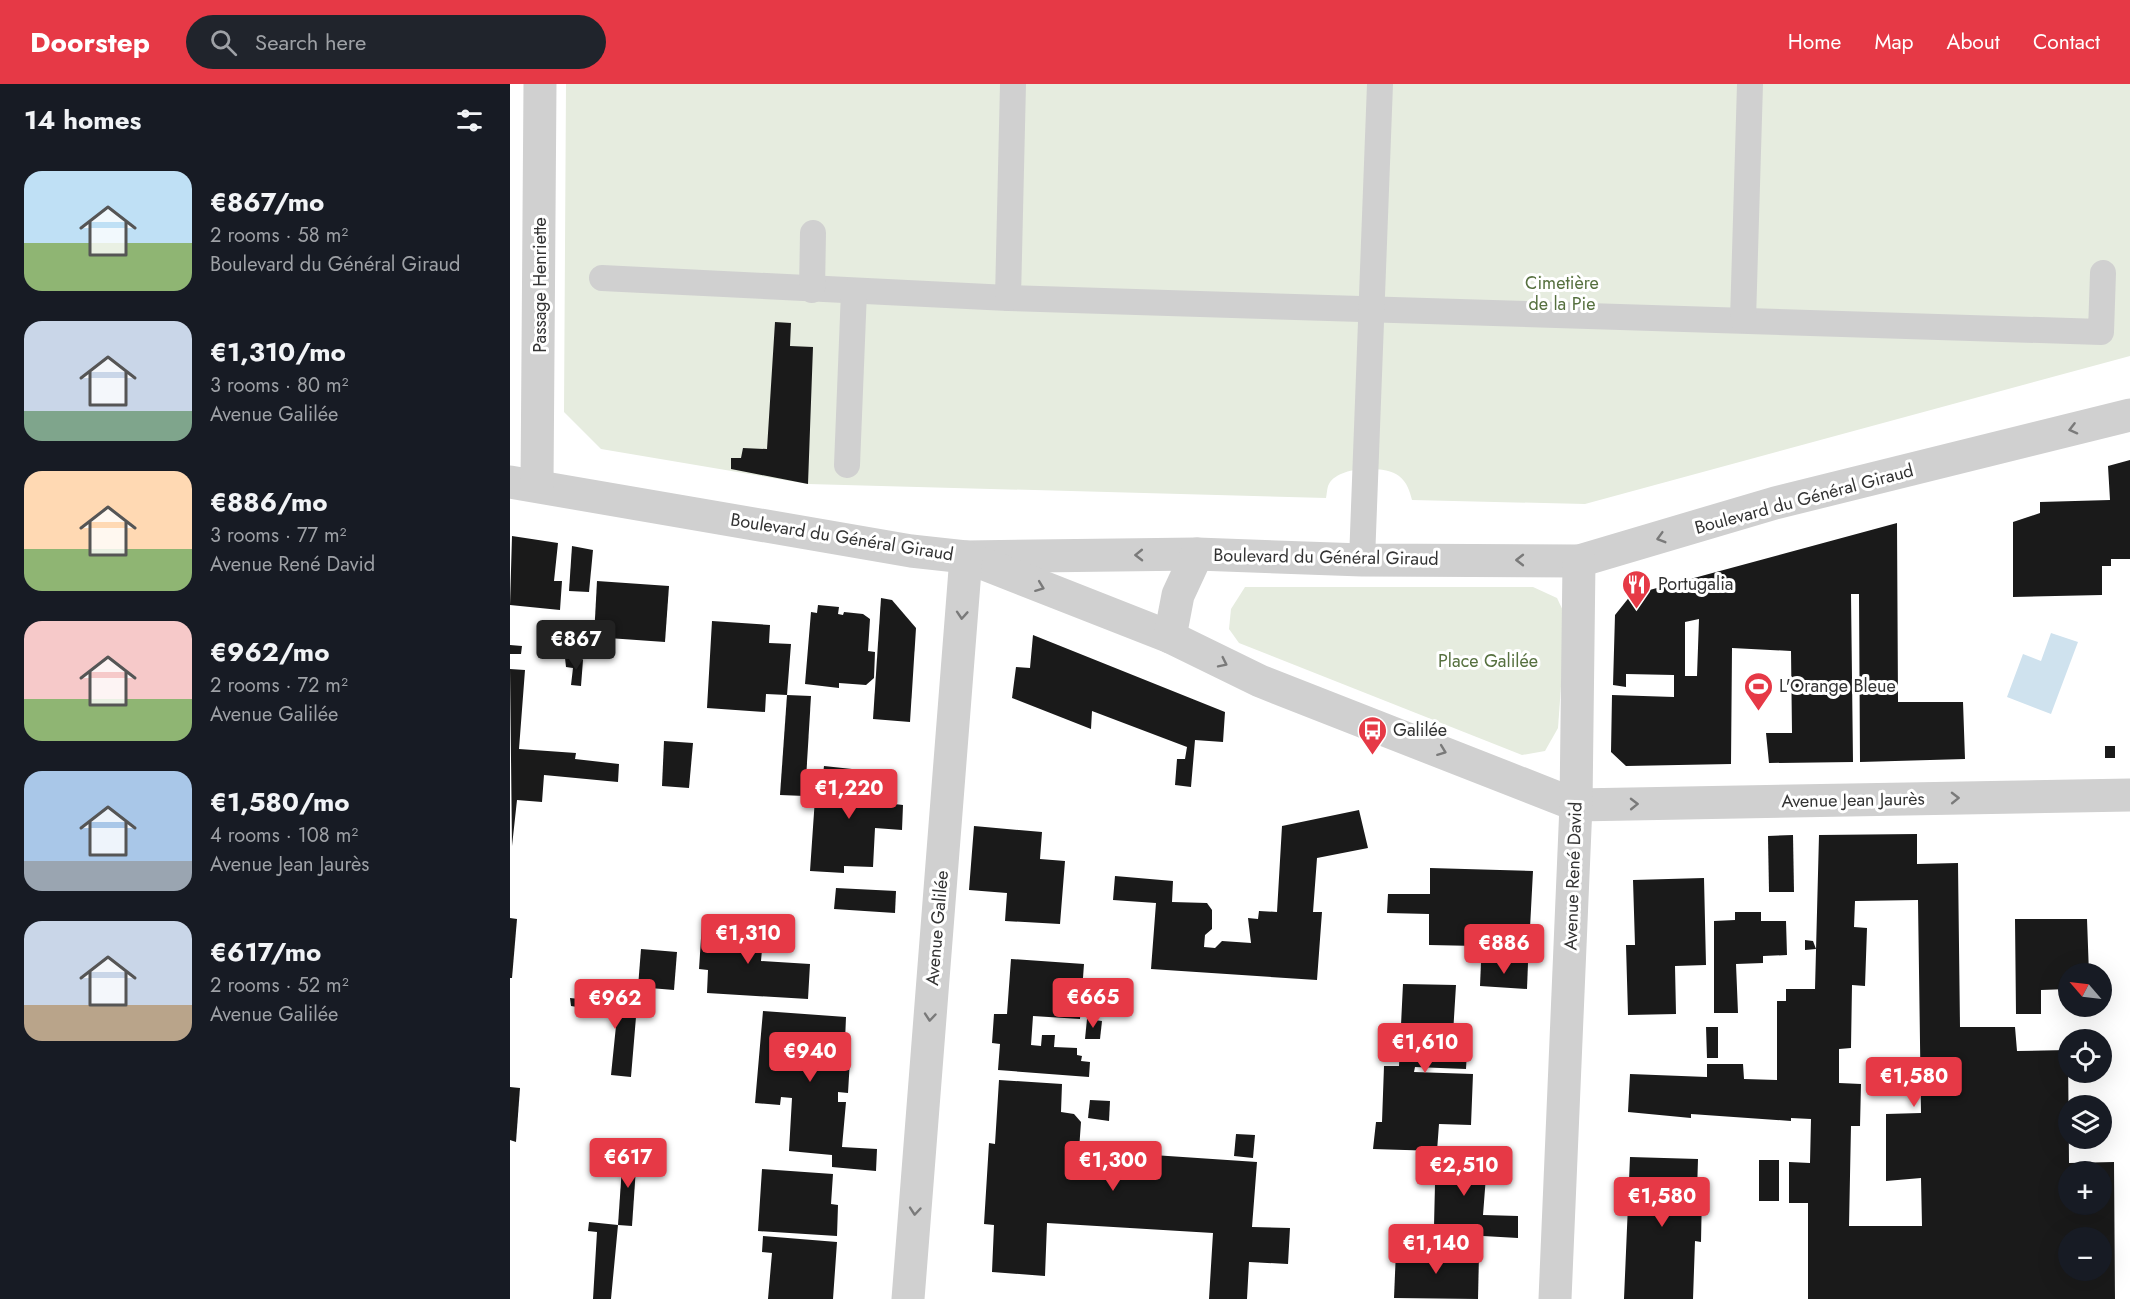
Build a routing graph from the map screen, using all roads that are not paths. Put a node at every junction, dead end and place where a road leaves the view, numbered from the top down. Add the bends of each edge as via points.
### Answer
1 (540, 84) edge
2 (1013, 84) edge
3 (1380, 84) edge
4 (1750, 84) edge
5 (813, 233) dead end
6 (2103, 273) dead end
7 (603, 278) dead end
8 (812, 290) junction
9 (854, 291) junction
10 (1008, 298) junction
11 (1373, 310) junction
12 (1743, 320) junction
13 (2130, 415) edge
14 (847, 465) dead end
15 (524, 483) edge
16 (1197, 554) junction
17 (966, 557) junction
18 (1362, 560) junction
19 (1579, 561) junction
20 (1170, 637) junction
21 (2130, 795) edge
22 (1576, 805) junction
23 (908, 1299) edge
24 (1555, 1299) edge

1 - 15 street, Passage Henriette
2 - 10 lane
3 - 11 lane
4 - 12 lane
5 - 8 lane
6 - 12 lane via 2101,332
7 - 8 lane
8 - 9 lane
9 - 10 lane
9 - 14 lane
10 - 11 lane
11 - 12 lane
11 - 18 lane
13 -> 19 street, Boulevard du Général Giraud via 1775,504
15 - 17 street, Boulevard du Général Giraud via 911,551
16 -> 17 street, Boulevard du Général Giraud
16 - 18 street, Boulevard du Général Giraud
16 - 20 street via 1178,595
17 -> 20 street
17 -> 23 street, Avenue Galilée
19 -> 18 street, Boulevard du Général Giraud
19 - 22 street, Avenue René David
20 -> 22 street via 1260,681
22 -> 21 street, Avenue Jean Jaurès
22 - 24 street, Avenue René David

